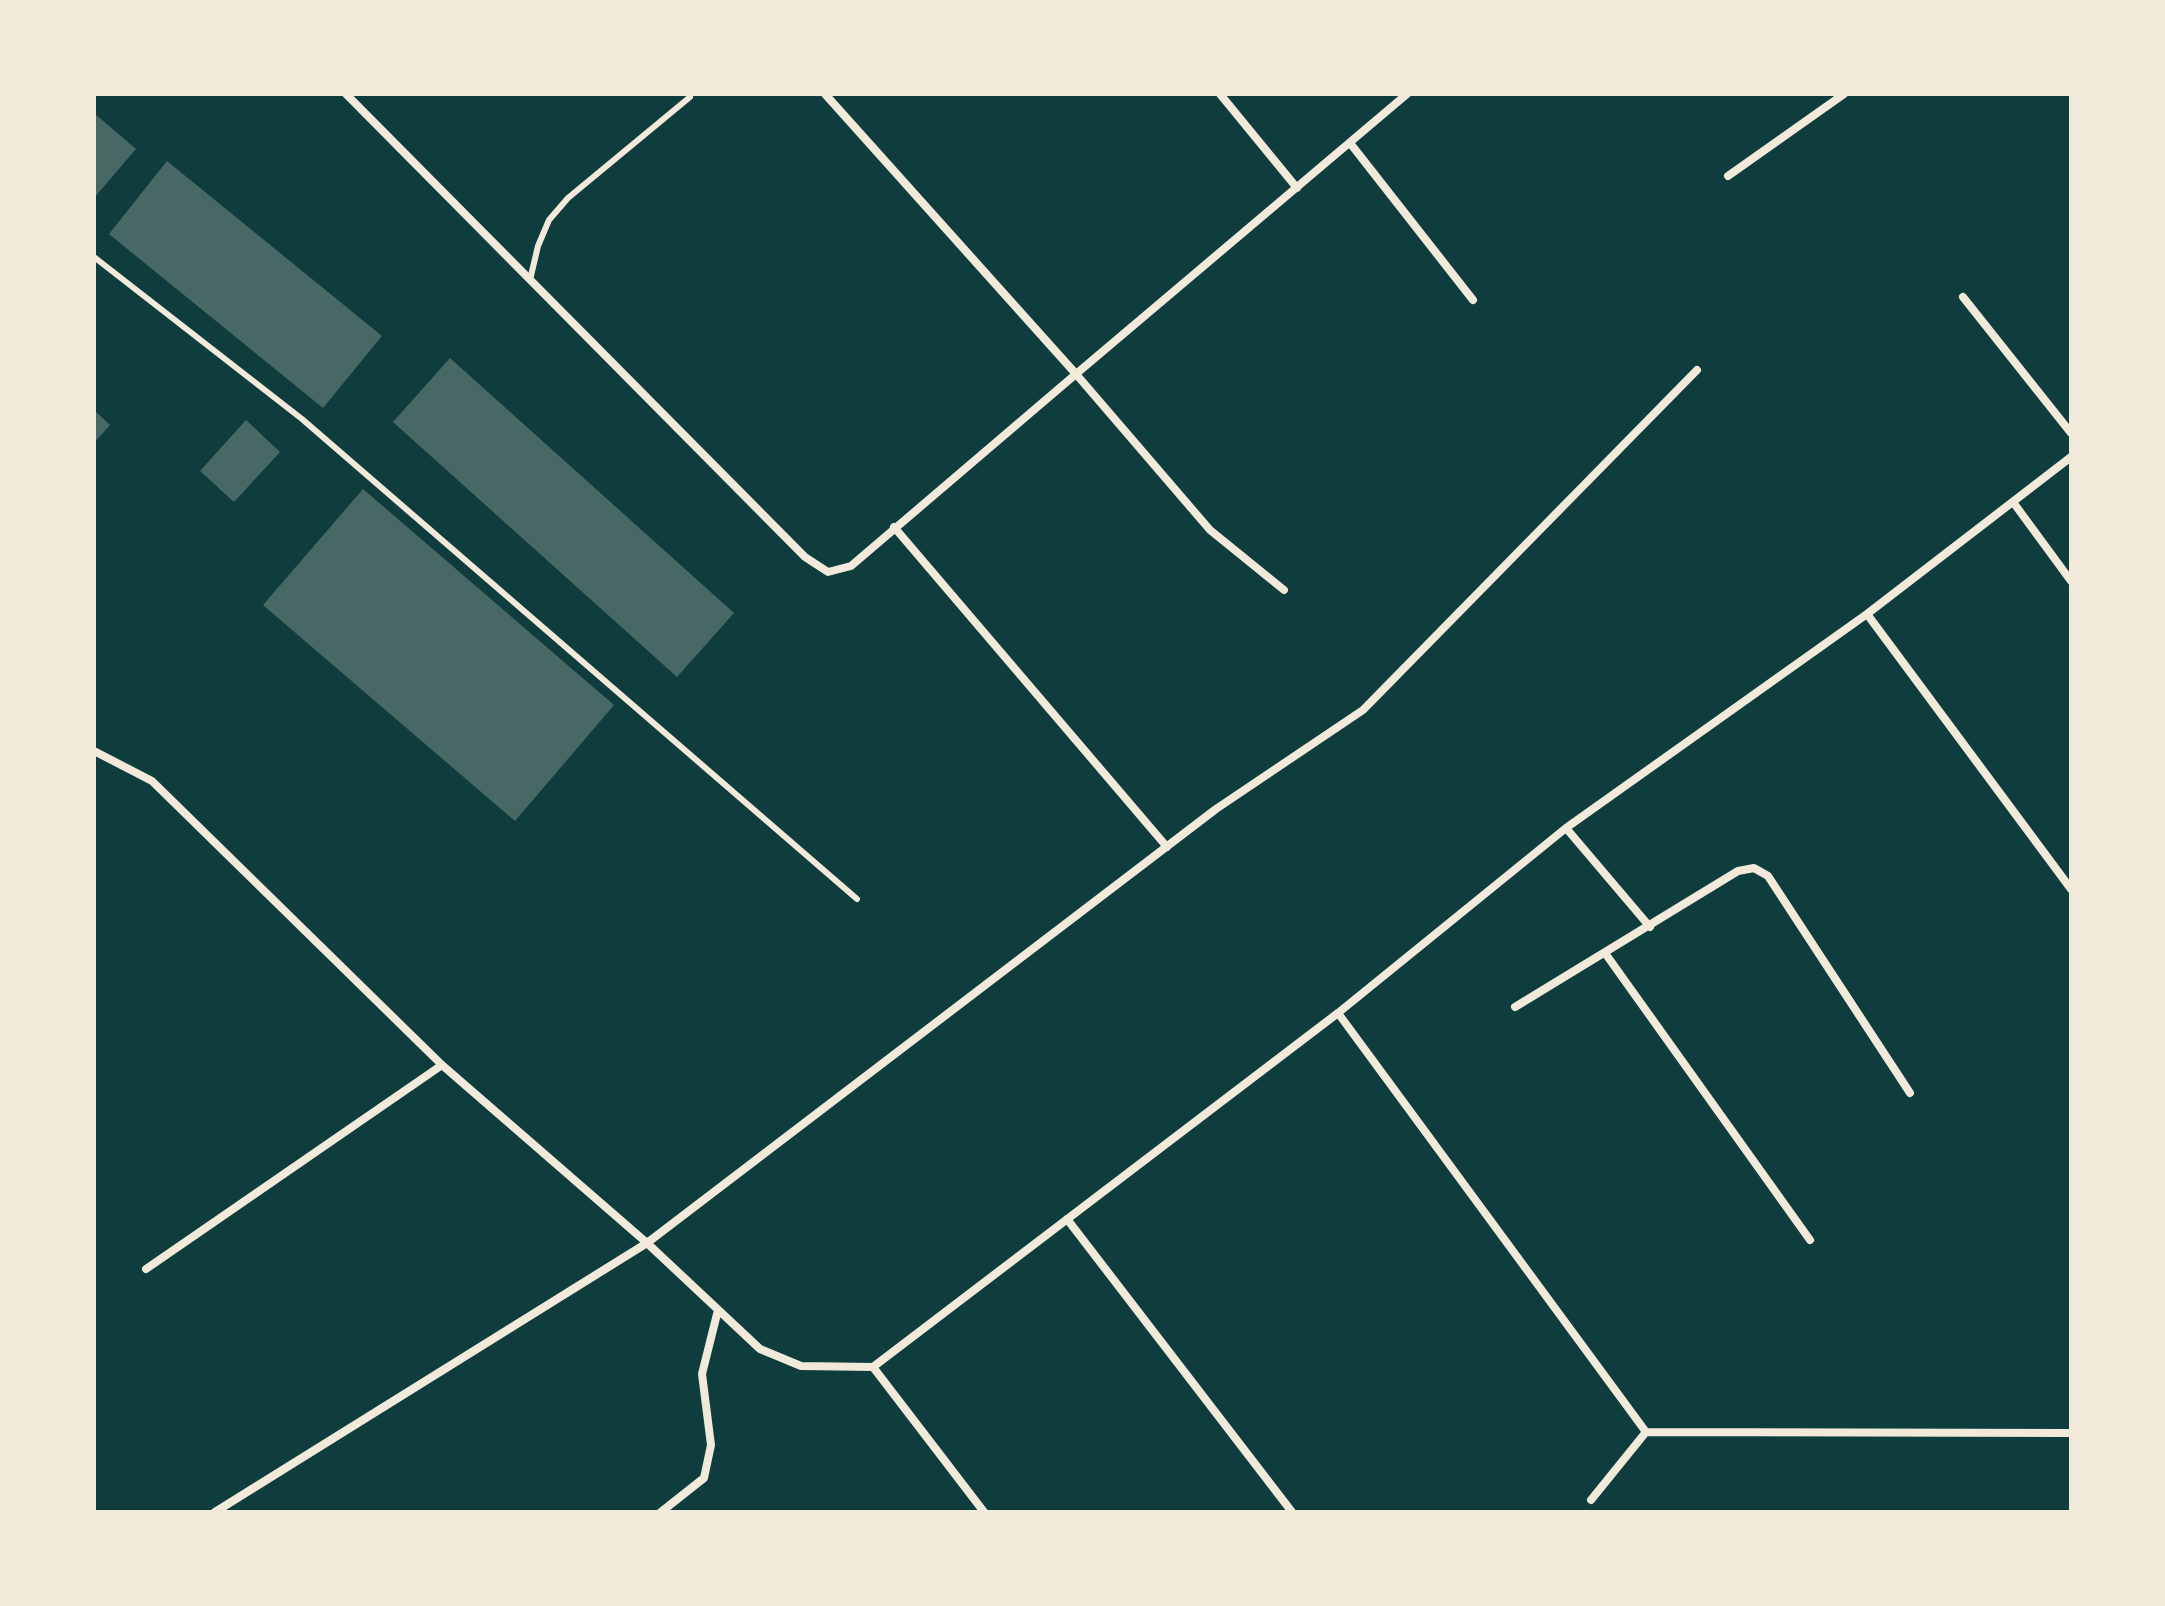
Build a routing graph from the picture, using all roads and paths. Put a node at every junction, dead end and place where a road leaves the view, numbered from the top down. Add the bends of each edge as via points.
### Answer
1 (346, 94) edge
2 (825, 94) edge
3 (1220, 94) edge
4 (1407, 94) edge
5 (1844, 94) edge
6 (690, 97) dead end
7 (1350, 143) junction
8 (1728, 176) dead end
9 (1297, 188) junction
10 (94, 257) edge
11 (530, 280) junction
12 (1963, 297) dead end
13 (1473, 300) dead end
14 (1697, 370) dead end
15 (1076, 374) junction
16 (2071, 433) edge
17 (2071, 457) edge
18 (2013, 502) junction
19 (894, 527) junction
20 (2071, 581) edge
21 (1284, 590) dead end
22 (1867, 614) junction
23 (94, 751) edge
24 (1566, 828) junction
25 (1167, 847) junction
26 (2071, 889) edge
27 (857, 899) dead end
28 (1650, 927) junction
29 (1605, 953) junction
30 (1515, 1007) dead end
31 (1338, 1013) junction
32 (442, 1065) junction
33 (1910, 1093) dead end
34 (1067, 1219) junction
35 (1810, 1240) dead end
36 (647, 1243) junction
37 (146, 1269) dead end
38 (718, 1310) junction
39 (873, 1367) junction
40 (1646, 1432) junction
41 (2071, 1433) edge
42 (1591, 1500) dead end
43 (215, 1512) edge
44 (661, 1512) edge
45 (984, 1512) edge
46 (1292, 1512) edge

1 - 11 street
2 - 15 street
3 - 9 street
4 - 7 street
5 - 8 street
6 - 11 lane via 568,198 549,220
7 - 9 street
7 - 13 street
9 - 15 street
10 - 27 lane via 302,419
11 - 19 street via 805,557 828,572 851,566
12 - 16 street
14 - 25 street via 1363,710
15 - 19 street
15 - 21 street via 1210,530
17 - 18 street
18 - 20 street
18 - 22 street
19 - 25 street
22 - 24 street
22 - 26 street
23 - 32 street via 152,781
24 - 28 street
24 - 31 street
25 - 36 street
28 - 29 street
28 - 33 street via 1738,871 1754,868 1768,876
29 - 30 street
29 - 35 street
31 - 34 street
31 - 40 street
32 - 36 street
32 - 37 street
34 - 39 street
34 - 46 street
36 - 38 street
36 - 43 street
38 - 39 street via 760,1349 801,1366
38 - 44 street via 702,1374 711,1445 704,1478
39 - 45 street
40 - 41 street
40 - 42 street

